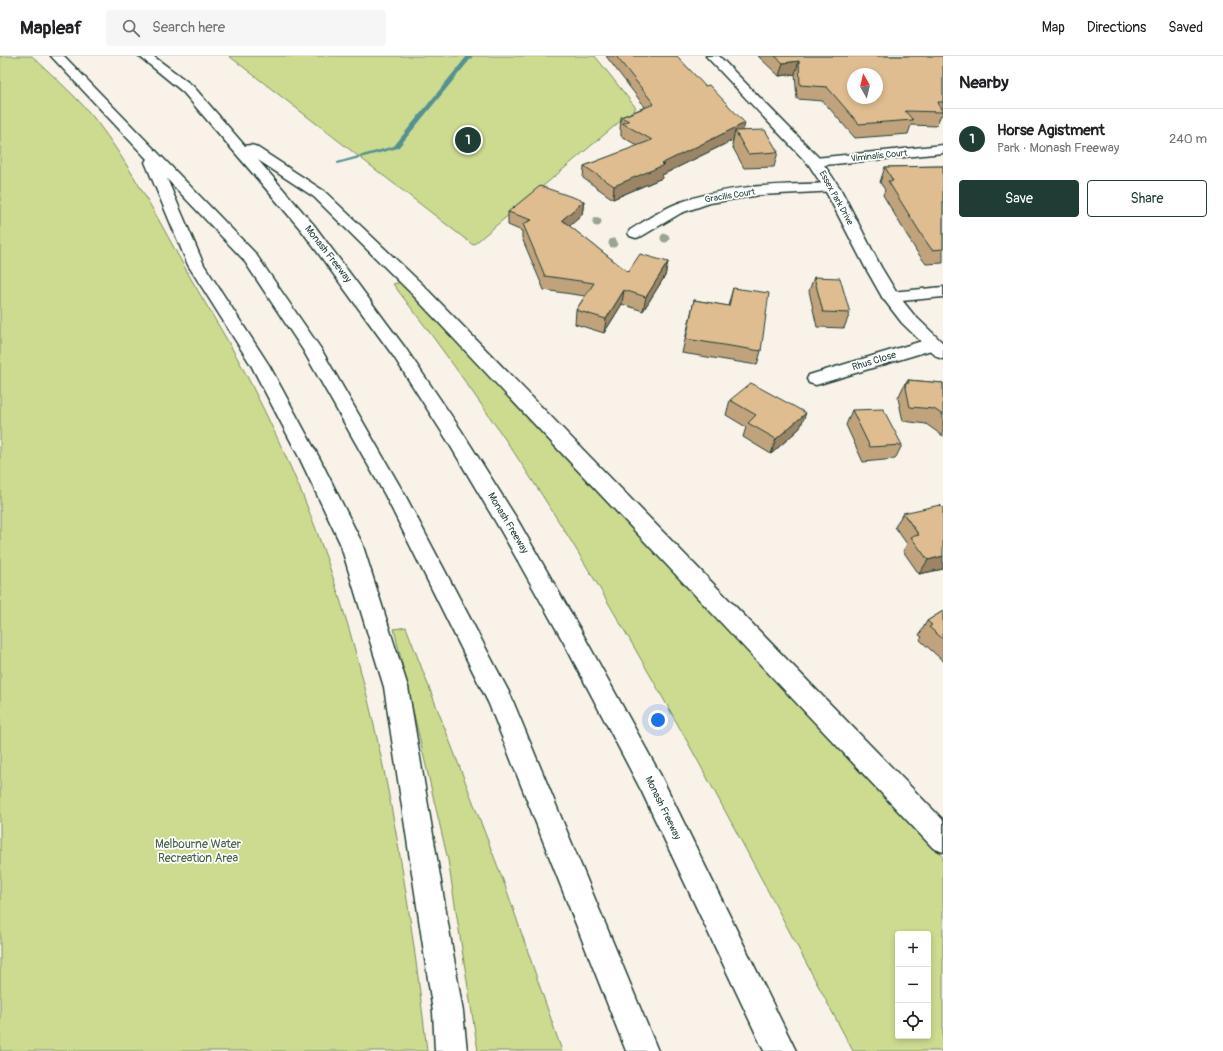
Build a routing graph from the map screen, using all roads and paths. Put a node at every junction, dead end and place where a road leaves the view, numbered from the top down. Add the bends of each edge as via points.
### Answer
1 (57, 56) edge
2 (145, 56) edge
3 (712, 56) edge
4 (224, 132) junction
5 (943, 149) edge
6 (146, 150) junction
7 (815, 162) junction
8 (832, 188) junction
9 (636, 234) dead end
10 (943, 292) edge
11 (891, 296) junction
12 (938, 348) edge
13 (816, 379) dead end
14 (943, 839) edge
15 (450, 1051) edge
16 (642, 1051) edge
17 (780, 1051) edge

1 - 6 main road
2 - 4 main road, Monash Freeway via 188,89
3 - 7 main road, Essex Park Drive
4 - 14 main road via 319,194 375,247
4 - 17 main road, Monash Freeway via 308,228 353,287 408,365 502,512 651,783
5 - 7 main road, Viminalis Court
6 - 15 main road via 196,265 260,365 352,543 396,687 448,1012
6 - 16 main road via 249,256 312,349 396,495 501,702
7 - 8 main road, Essex Park Drive
8 - 9 main road, Gracilis Court via 741,193 707,199 679,208
8 - 11 main road, Essex Park Drive
10 - 11 main road
11 - 12 main road, Essex Park Drive via 908,319
12 - 13 main road, Rhus Close

